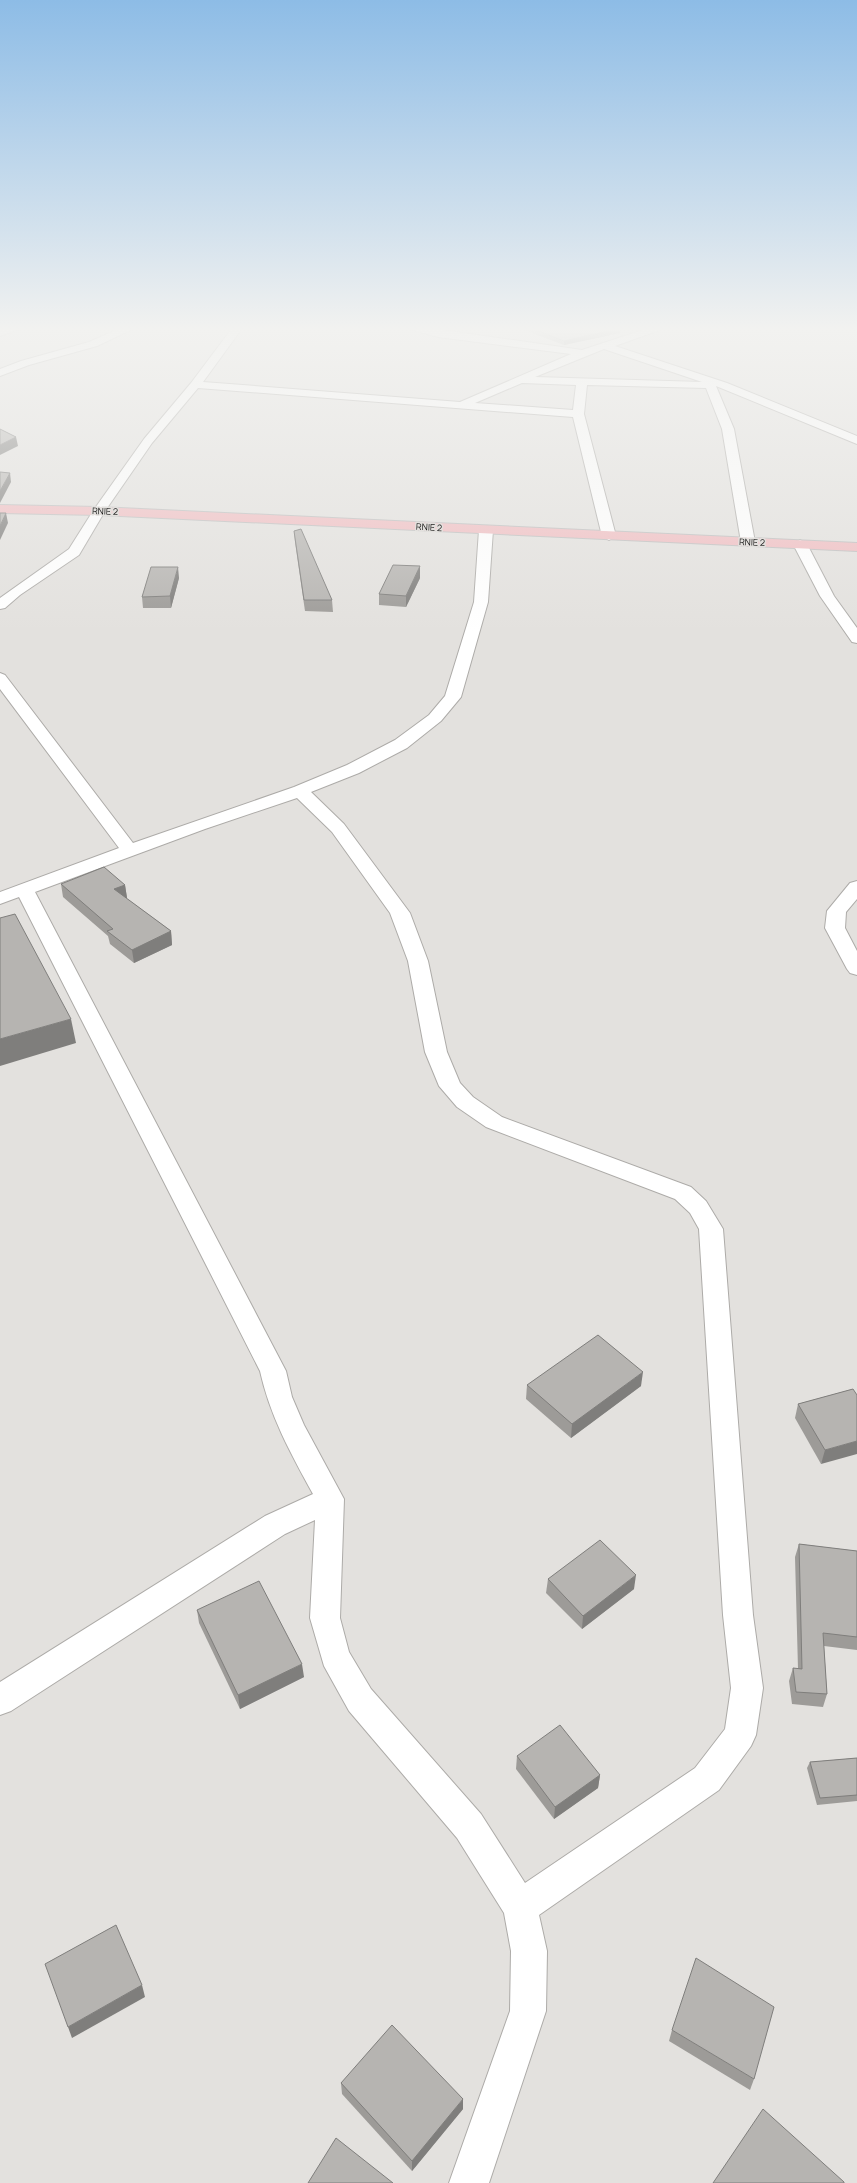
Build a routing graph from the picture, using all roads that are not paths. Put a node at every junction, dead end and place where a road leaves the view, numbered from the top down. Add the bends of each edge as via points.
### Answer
1 (158, 429) edge
2 (582, 429) edge
3 (728, 429) edge
4 (830, 429) edge
5 (857, 440) edge
6 (0, 509) edge
7 (99, 511) junction
8 (486, 530) junction
9 (609, 536) junction
10 (748, 542) junction
11 (800, 544) junction
12 (857, 547) edge
13 (0, 605) edge
14 (857, 639) edge
15 (0, 678) edge
16 (300, 791) junction
17 (130, 851) junction
18 (857, 887) edge
19 (25, 890) junction
20 (0, 898) edge
21 (857, 969) edge
22 (330, 1499) junction
23 (0, 1700) edge
24 (520, 1908) junction
25 (469, 2183) edge

1 - 7 street
2 - 9 street
3 - 10 street
4 - 5 street
6 - 7 highway, RNIE 2 / RNIE 2
7 - 8 highway, RNIE 2 / RNIE 2
7 - 13 street via 74,552
8 - 9 highway, RNIE 2 / RNIE 2
8 - 16 street via 481,602 453,697 435,718 401,744
9 - 10 highway, RNIE 2 / RNIE 2
10 - 11 highway, RNIE 2 / RNIE 2
11 - 12 highway, RNIE 2 / RNIE 2
11 - 14 street via 827,596
15 - 17 street
16 - 17 street
16 - 24 street via 338,828 400,913 418,961 436,1052 450,1086 465,1102 494,1122 683,1193 698,1207 711,1229 738,1616 747,1688 740,1735 707,1778
17 - 19 street
18 - 21 street via 837,911 835,928
19 - 20 street
19 - 22 street via 273,1371 279,1397 291,1427
22 - 23 street via 275,1524
22 - 24 street via 325,1618 335,1656 360,1700 469,1826
24 - 25 street via 529,1951 528,2011

